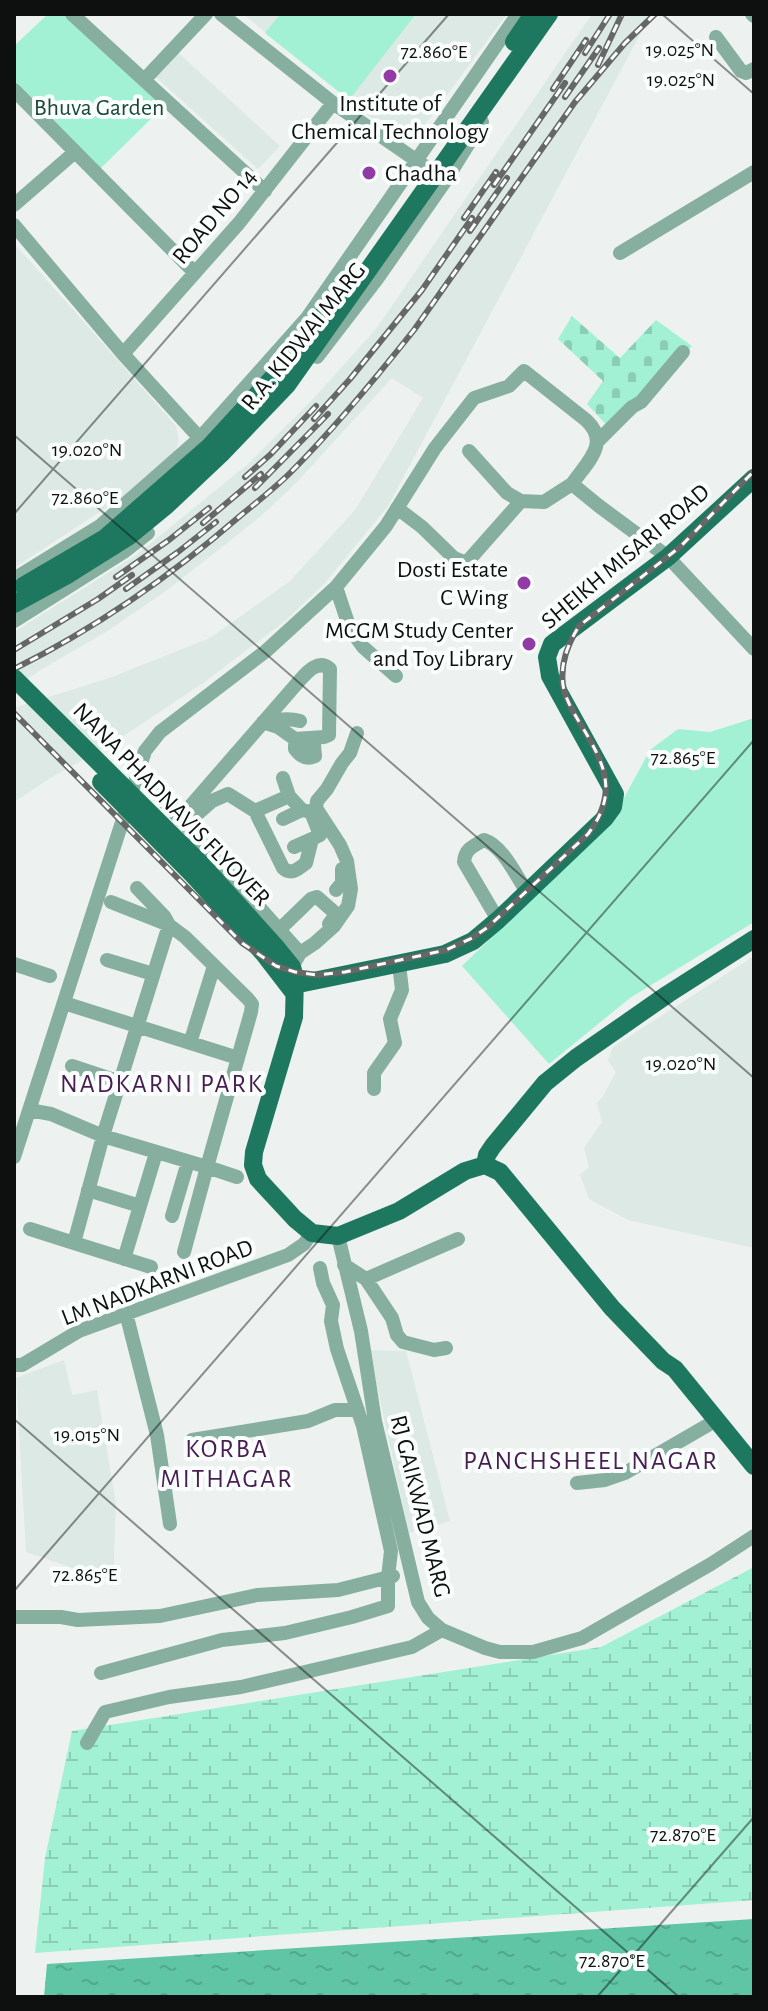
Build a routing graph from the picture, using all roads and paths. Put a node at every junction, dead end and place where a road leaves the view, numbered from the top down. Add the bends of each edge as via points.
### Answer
1 (206, 14) edge
2 (221, 14) edge
3 (518, 14) edge
4 (533, 14) edge
5 (549, 14) edge
6 (559, 14) edge
7 (78, 16) edge
8 (716, 37) dead end
9 (754, 69) edge
10 (144, 80) junction
11 (14, 90) edge
12 (333, 103) junction
13 (75, 152) junction
14 (431, 171) junction
15 (754, 172) edge
16 (265, 191) junction
17 (14, 205) edge
18 (14, 225) edge
19 (620, 253) dead end
20 (195, 273) junction
21 (683, 352) dead end
22 (123, 354) junction
23 (598, 441) junction
24 (469, 451) dead end
25 (212, 452) junction
26 (754, 478) edge
27 (572, 484) junction
28 (521, 501) junction
29 (397, 508) junction
30 (668, 557) junction
31 (14, 579) edge
32 (336, 587) junction
33 (14, 591) edge
34 (14, 604) edge
35 (14, 621) edge
36 (754, 649) edge
37 (396, 676) dead end
38 (14, 678) edge
39 (14, 693) edge
40 (300, 721) dead end
41 (263, 722) junction
42 (357, 733) dead end
43 (314, 760) dead end
44 (337, 771) junction
45 (138, 772) junction
46 (283, 778) dead end
47 (289, 796) junction
48 (302, 810) junction
49 (255, 811) junction
50 (283, 819) dead end
51 (183, 821) junction
52 (316, 837) junction
53 (294, 847) dead end
54 (137, 888) dead end
55 (336, 890) dead end
56 (527, 892) junction
57 (111, 902) dead end
58 (498, 920) junction
59 (169, 925) junction
60 (754, 939) edge
61 (273, 943) junction
62 (107, 960) dead end
63 (14, 964) edge
64 (399, 964) junction
65 (214, 966) junction
66 (292, 973) junction
67 (153, 974) junction
68 (50, 976) dead end
69 (64, 1003) junction
70 (137, 1026) junction
71 (190, 1043) junction
72 (238, 1058) junction
73 (72, 1066) dead end
74 (120, 1082) junction
75 (374, 1089) dead end
76 (29, 1110) junction
77 (103, 1136) junction
78 (156, 1153) junction
79 (14, 1157) edge
80 (188, 1162) junction
81 (485, 1165) junction
82 (207, 1167) junction
83 (237, 1177) dead end
84 (88, 1190) junction
85 (140, 1206) junction
86 (172, 1216) dead end
87 (30, 1229) dead end
88 (312, 1233) junction
89 (338, 1236) junction
90 (458, 1239) dead end
91 (74, 1243) junction
92 (184, 1252) dead end
93 (124, 1259) junction
94 (344, 1265) junction
95 (151, 1267) dead end
96 (320, 1268) dead end
97 (366, 1279) junction
98 (126, 1313) junction
99 (446, 1348) dead end
100 (663, 1361) junction
101 (14, 1365) edge
102 (358, 1410) junction
103 (708, 1425) junction
104 (192, 1440) dead end
105 (748, 1447) edge
106 (754, 1466) edge
107 (577, 1483) dead end
108 (754, 1483) edge
109 (170, 1524) dead end
110 (754, 1536) edge
111 (410, 1570) junction
112 (388, 1577) junction
113 (14, 1617) edge
114 (442, 1630) junction
115 (101, 1673) dead end
116 (87, 1743) dead end

1 - 10 street
2 - 12 street
3 - 14 street, R.A. KIDWAI MARG
4 - 14 main road
5 - 14 main road
6 - 14 street, R.A. KIDWAI MARG via 492,107
7 - 10 street
8 - 9 street via 741,71
10 - 16 street
11 - 13 street
12 - 14 street
12 - 16 street, ROAD NO 14
13 - 17 street
13 - 20 street
14 - 25 street, R.A. KIDWAI MARG via 307,318
14 - 25 main road via 287,385
15 - 19 street
16 - 20 street, ROAD NO 14
18 - 22 street
20 - 22 street, ROAD NO 14
21 - 23 street via 641,402
22 - 25 street
23 - 27 street
23 - 29 street via 594,428 524,371 509,386 474,398
24 - 28 street
25 - 31 street, R.A. KIDWAI MARG
25 - 33 main road via 105,538
25 - 34 main road via 167,505 128,537
25 - 35 street, R.A. KIDWAI MARG via 125,551
26 - 30 main road, SHEIKH MISARI ROAD
27 - 28 street via 544,502
27 - 30 street
28 - 29 street via 464,562
29 - 32 street
30 - 36 street
30 - 56 main road, SHEIKH MISARI ROAD via 552,644 547,657 550,676 615,794 605,818
32 - 37 street via 350,629
32 - 45 street via 266,651 160,732
38 - 61 main road, NANA PHADNAVIS FLYOVER, bridge
39 - 61 main road, NANA PHADNAVIS FLYOVER, bridge via 195,877
40 - 41 street
41 - 41 street via 311,669 324,664 330,669 327,737 295,739
41 - 51 street
42 - 44 street
43 - 44 street
44 - 66 street via 316,808 347,861 348,906
45 - 51 street
45 - 69 street
46 - 47 street
47 - 48 street
47 - 49 street
48 - 50 street
48 - 52 street via 311,812
49 - 51 street via 233,792
49 - 52 street via 287,872 306,863
51 - 61 street
52 - 53 street
52 - 55 street via 340,862 343,877
54 - 59 street
56 - 58 main road, SHEIKH MISARI ROAD
56 - 58 street via 492,842 469,848 464,862
57 - 59 street
58 - 64 main road, SHEIKH MISARI ROAD via 454,951
59 - 65 street
59 - 67 street
60 - 81 main road via 545,1083 493,1146
61 - 66 main road, NANA PHADNAVIS FLYOVER
61 - 66 street via 313,897 334,912
62 - 67 street
63 - 68 street
64 - 66 main road, SHEIKH MISARI ROAD
64 - 75 street via 402,990 390,1019 395,1043 374,1073
65 - 71 street
65 - 72 street via 252,1004
66 - 88 main road via 294,1017 253,1165 258,1179
67 - 70 street
69 - 70 street
69 - 76 street
70 - 71 street
70 - 74 street
71 - 72 street
72 - 82 street
73 - 74 street
74 - 77 street
76 - 77 street
76 - 79 street
77 - 78 street
77 - 84 street
78 - 80 street
78 - 85 street
80 - 82 street
80 - 86 street
81 - 89 main road via 465,1171 399,1211
81 - 100 main road via 500,1172 612,1308
82 - 83 street
82 - 92 street
84 - 85 street
84 - 91 street
85 - 93 street
87 - 91 street
88 - 89 main road
88 - 98 street, LM NADKARNI ROAD via 288,1255
89 - 94 street, RJ GAIKWAD MARG
90 - 97 street
91 - 93 street
93 - 95 street
94 - 97 street
94 - 111 street, RJ GAIKWAD MARG
96 - 102 street via 333,1305 337,1349
97 - 99 street via 400,1340 434,1350
98 - 101 street, LM NADKARNI ROAD
98 - 109 street via 157,1435
100 - 103 main road via 667,1380
100 - 105 main road
102 - 104 street via 335,1410 308,1421
102 - 112 street via 391,1551
103 - 107 street via 625,1473
103 - 108 main road
105 - 106 main road
110 - 114 street, RJ GAIKWAD MARG via 582,1638 533,1652 500,1652
111 - 112 street
111 - 114 street, RJ GAIKWAD MARG via 418,1602
112 - 113 street via 338,1590 257,1595 160,1616
112 - 115 street via 388,1606 285,1633 222,1640
114 - 116 street via 412,1647 105,1712

